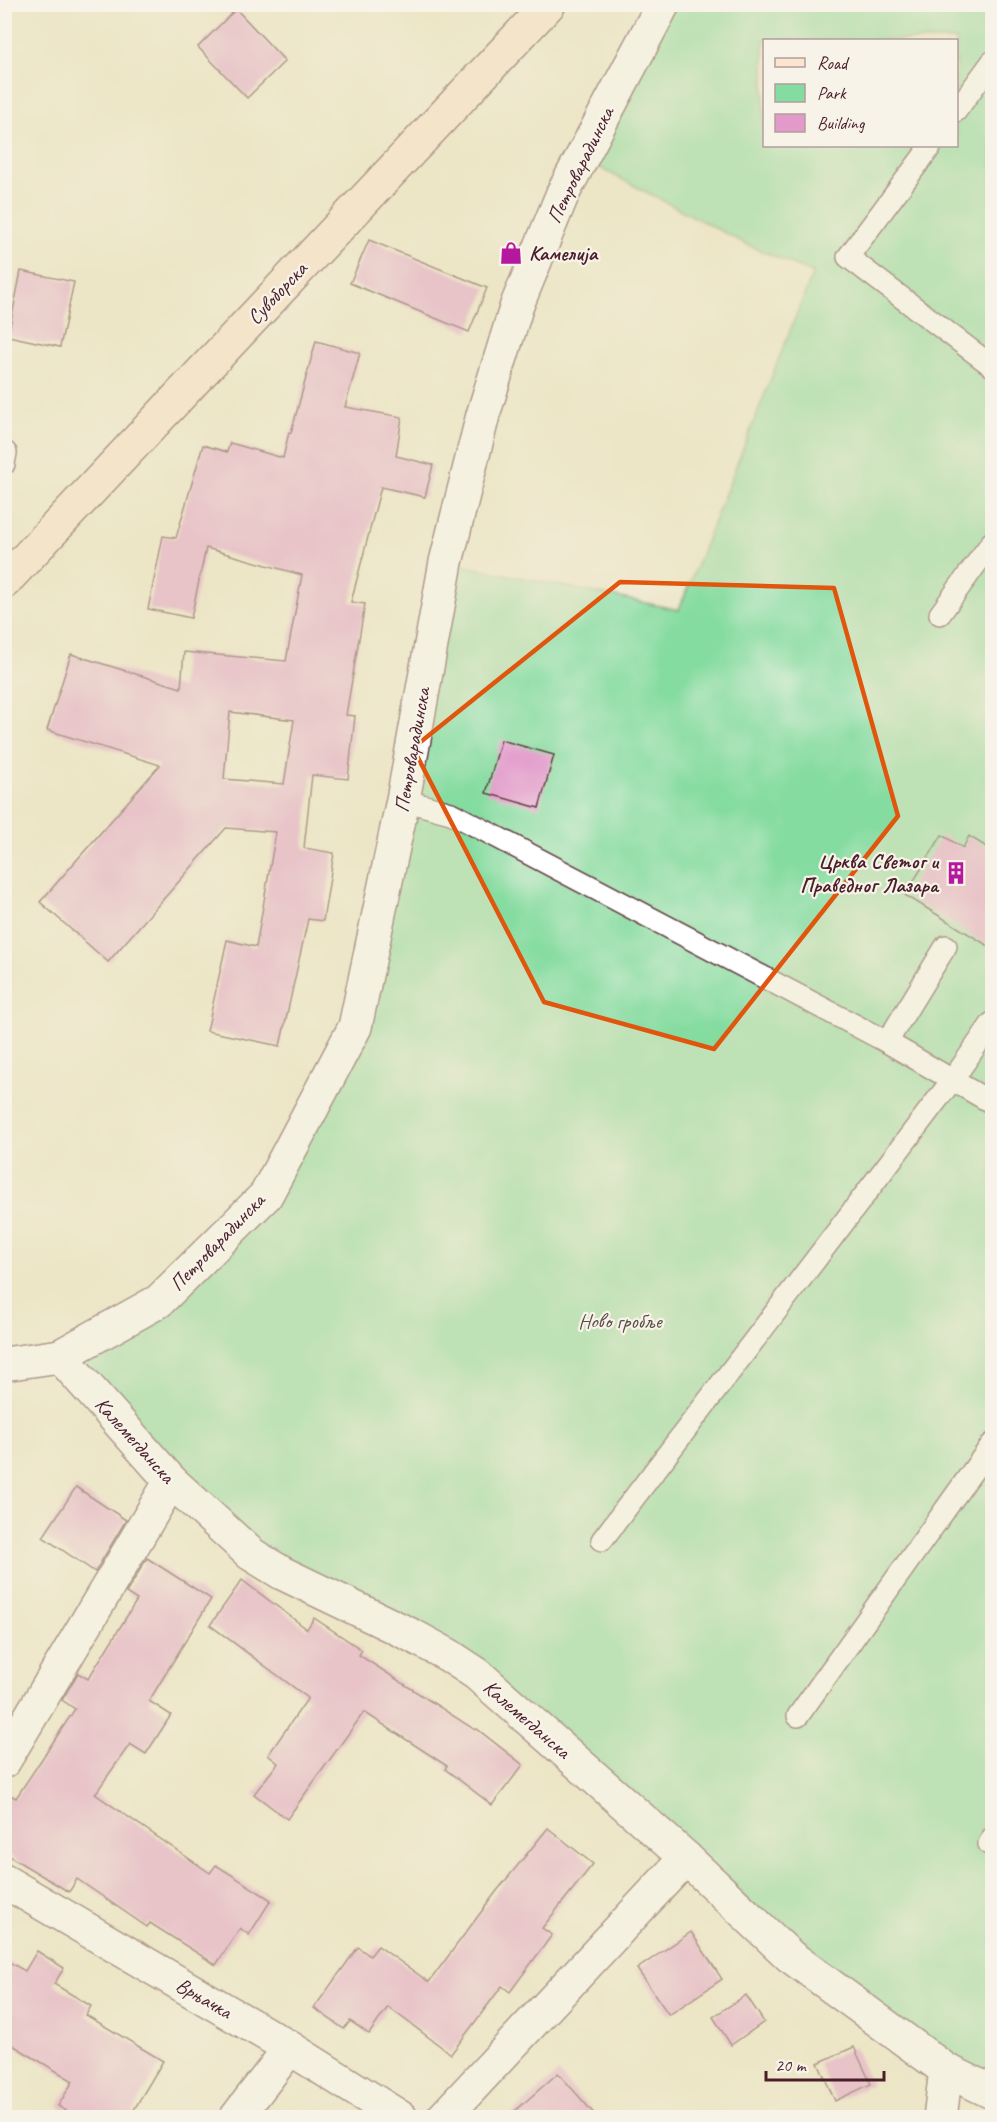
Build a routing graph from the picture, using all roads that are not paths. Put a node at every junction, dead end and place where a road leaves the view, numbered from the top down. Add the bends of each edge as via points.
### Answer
1 (549, 4) edge
2 (663, 4) edge
3 (993, 62) edge
4 (958, 110) edge
5 (930, 147) edge
6 (993, 366) edge
7 (4, 451) edge
8 (4, 464) edge
9 (993, 542) edge
10 (4, 582) edge
11 (940, 614) dead end
12 (403, 800) junction
13 (946, 946) dead end
14 (993, 1023) edge
15 (887, 1042) junction
16 (953, 1079) junction
17 (993, 1103) edge
18 (60, 1356) junction
19 (4, 1364) edge
20 (993, 1444) edge
21 (171, 1481) junction
22 (602, 1540) dead end
23 (798, 1716) dead end
24 (4, 1761) edge
25 (686, 1858) junction
26 (4, 1881) edge
27 (291, 2048) junction
28 (946, 2070) junction
29 (993, 2092) edge
30 (236, 2118) edge
31 (401, 2118) edge
32 (443, 2118) edge
33 (940, 2118) edge

1 - 10 main road, Сувоборска
2 - 12 street, Петроварадинска via 563,193 517,305 483,415 453,533
3 - 4 lane
5 - 6 lane via 848,257
7 - 8 lane
9 - 11 lane
12 - 15 lane via 450,813
12 - 18 street, Петроварадинска via 355,1027 266,1194 159,1301
13 - 15 lane
14 - 16 lane
15 - 16 lane
16 - 17 lane
16 - 22 lane
18 - 19 street, Петроварадинска
18 - 21 street, Калемегданска
20 - 23 lane
21 - 24 street
21 - 25 street, Калемегданска via 251,1554 413,1636 477,1674
25 - 28 street, Калемегданска via 790,1956
25 - 32 street
26 - 27 street, Врњачка
27 - 30 street
27 - 31 street, Врњачка
28 - 29 street, Калемегданска
28 - 33 street

